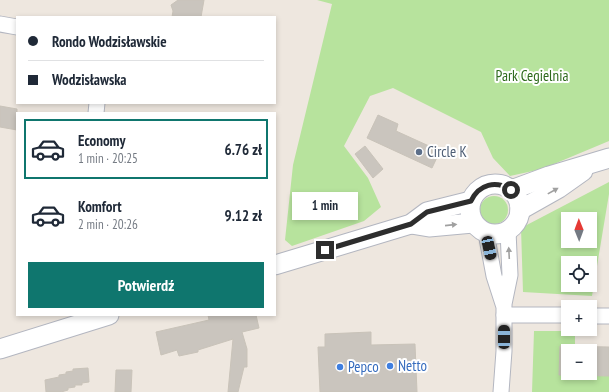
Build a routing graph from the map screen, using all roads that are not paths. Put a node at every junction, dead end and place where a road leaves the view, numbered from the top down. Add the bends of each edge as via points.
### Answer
1 (0, 24) edge
2 (16, 27) edge
3 (600, 161) edge
4 (511, 190) junction
5 (471, 201) junction
6 (520, 210) junction
7 (411, 224) junction
8 (479, 228) junction
9 (508, 230) junction
10 (276, 265) edge
11 (504, 311) junction
12 (561, 315) edge
13 (103, 316) edge
14 (597, 316) edge
15 (609, 316) edge
16 (71, 321) edge
17 (0, 349) edge
18 (502, 392) edge

1 - 2 street
3 - 4 street
6 -> 3 street
4 - 5 street via 500,185 486,186 477,192
4 - 6 street via 518,199
5 - 7 street via 427,212
5 - 8 street via 470,214
6 - 9 street via 516,222
7 -> 8 street
7 - 10 street
8 - 9 street via 497,234
8 - 11 street
11 -> 9 street via 510,275
11 - 12 street
11 - 18 street
13 - 16 street
14 - 15 street
16 - 17 street

